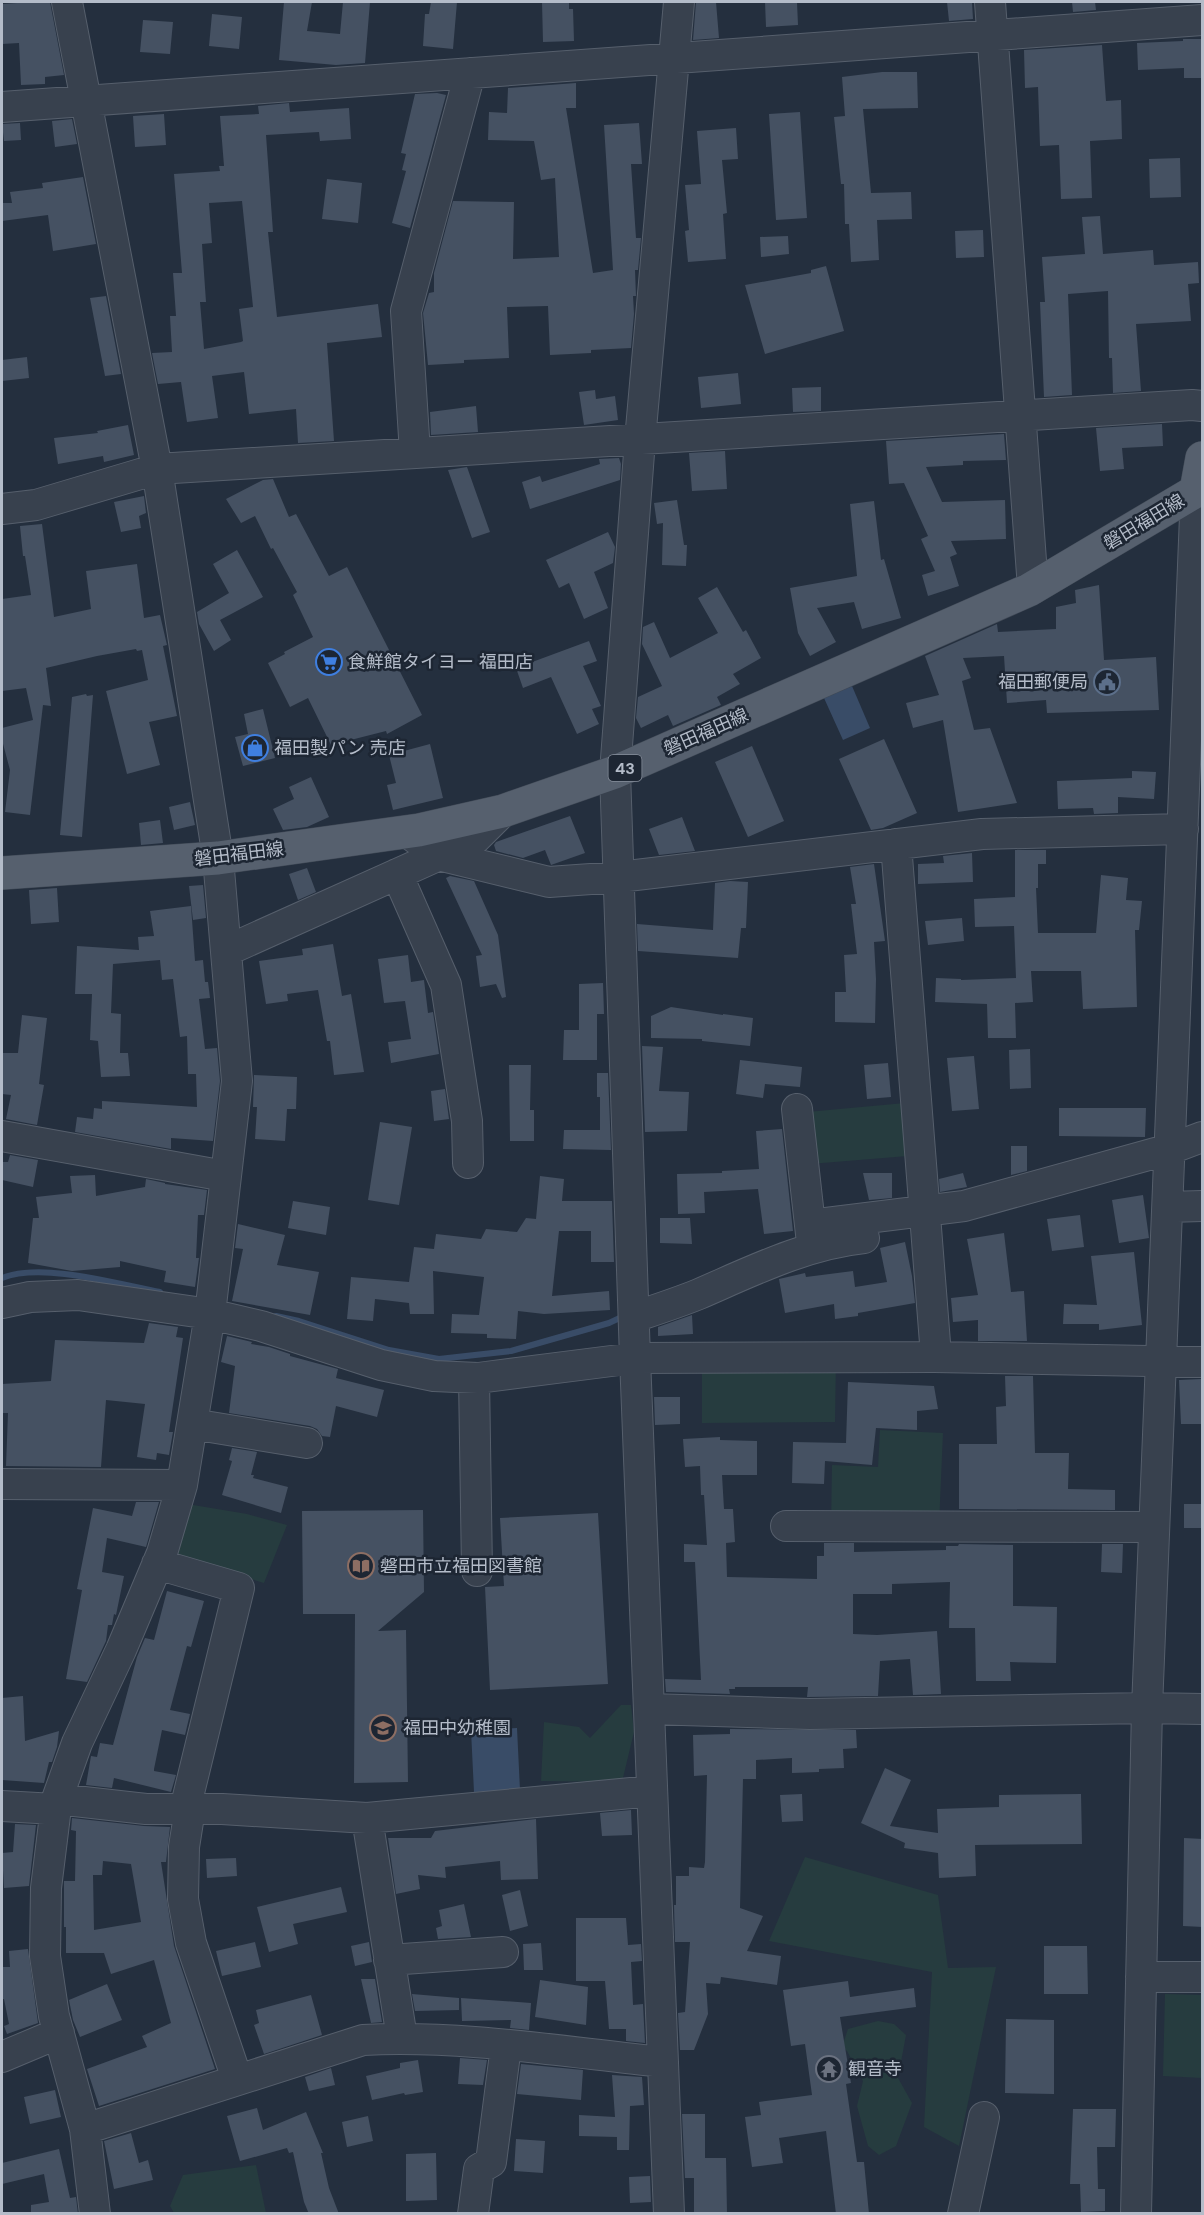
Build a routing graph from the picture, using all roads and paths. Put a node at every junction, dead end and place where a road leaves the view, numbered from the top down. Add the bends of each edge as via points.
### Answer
1 (67, 2) edge
2 (678, 2) edge
3 (990, 2) edge
4 (1203, 20) edge
5 (993, 36) junction
6 (674, 58) junction
7 (470, 73) junction
8 (86, 101) junction
9 (2, 107) edge
10 (1203, 406) edge
11 (1021, 416) junction
12 (640, 440) junction
13 (415, 453) junction
14 (1203, 458) edge
15 (157, 469) junction
16 (1196, 491) junction
17 (2, 509) edge
18 (1033, 588) junction
19 (615, 772) junction
20 (503, 811) junction
21 (1183, 829) junction
22 (407, 832) junction
23 (896, 844) junction
24 (438, 855) junction
25 (218, 858) junction
26 (1192, 860) edge
27 (2, 873) edge
28 (397, 874) junction
29 (619, 878) junction
30 (226, 951) junction
31 (797, 1109) dead end
32 (2, 1136) edge
33 (1203, 1137) edge
34 (1170, 1149) junction
35 (468, 1163) dead end
36 (225, 1176) junction
37 (1203, 1206) edge
38 (1168, 1207) junction
39 (926, 1223) junction
40 (811, 1237) junction
41 (2, 1303) edge
42 (210, 1314) junction
43 (634, 1317) junction
44 (934, 1357) junction
45 (635, 1358) junction
46 (1159, 1362) junction
47 (1203, 1362) edge
48 (474, 1378) junction
49 (192, 1424) junction
50 (307, 1443) dead end
51 (2, 1484) edge
52 (182, 1485) junction
53 (786, 1526) dead end
54 (1153, 1527) junction
55 (157, 1564) junction
56 (477, 1571) dead end
57 (649, 1708) junction
58 (1147, 1708) junction
59 (1203, 1709) edge
60 (652, 1791) junction
61 (56, 1804) junction
62 (2, 1806) edge
63 (187, 1809) junction
64 (367, 1818) junction
65 (503, 1952) dead end
66 (389, 1960) junction
67 (1141, 1977) junction
68 (1203, 1977) edge
69 (59, 2033) junction
70 (402, 2038) junction
71 (506, 2046) junction
72 (2, 2057) edge
73 (663, 2062) junction
74 (237, 2079) junction
75 (984, 2117) dead end
76 (85, 2129) junction
77 (95, 2214) edge
78 (473, 2214) edge
79 (669, 2214) edge
80 (963, 2214) edge
81 (1136, 2214) edge

1 - 8 street
2 - 6 street
3 - 5 street
4 - 5 street
5 - 6 street
5 - 11 street
6 - 7 street
6 - 12 street
7 - 8 street
7 - 13 street via 406,311
8 - 9 street
8 - 15 street
10 - 11 street
11 - 12 street
11 - 18 street
12 - 13 street
12 - 19 street
13 - 15 street
14 - 16 main road, 磐田福田線
15 - 17 street via 36,505
15 - 25 street
16 - 18 main road, 磐田福田線 / 43
16 - 21 street
18 - 19 main road, 磐田福田線 / 43
19 - 20 main road, 磐田福田線 / 43
19 - 29 street
20 - 22 main road, 磐田福田線 / 43
20 - 24 street via 475,839
21 - 23 street via 982,834
21 - 26 street
22 - 24 street
22 - 25 main road, 磐田福田線 / 43
23 - 29 street
23 - 39 street
24 - 28 street
24 - 29 street via 549,882
25 - 27 main road, 磐田福田線 / 43
25 - 30 street
26 - 34 street
28 - 30 street
28 - 35 street via 446,985 467,1121
29 - 43 street
30 - 36 street via 237,1081
31 - 40 street
32 - 36 street
33 - 34 street
34 - 38 street
34 - 39 street via 964,1206
36 - 42 street
37 - 38 street
38 - 46 street
39 - 40 street
39 - 44 street
40 - 43 street via 698,1294
41 - 42 street via 78,1294
42 - 48 street via 261,1326 381,1365 434,1376
42 - 49 street
43 - 45 street
44 - 45 street
44 - 46 street
45 - 48 street
45 - 57 street
46 - 47 street
46 - 54 street
48 - 56 street
49 - 50 street
49 - 52 street
51 - 52 street
52 - 55 street
53 - 54 street
54 - 58 street
55 - 61 street via 77,1743
55 - 63 street via 239,1588
57 - 58 street via 810,1714
57 - 60 street
58 - 59 street
58 - 67 street
60 - 64 street
60 - 73 street
61 - 62 street
61 - 63 street
61 - 69 street via 46,1888 45,1956
63 - 64 street
63 - 74 street via 183,1899 190,1942
64 - 66 street
65 - 66 street
66 - 70 street
67 - 68 street
67 - 81 street
69 - 72 street
69 - 76 street
70 - 71 street
70 - 74 street via 363,2040
71 - 73 street
71 - 78 street via 491,2162 479,2169
73 - 79 street
74 - 76 street
75 - 80 street
76 - 77 street

